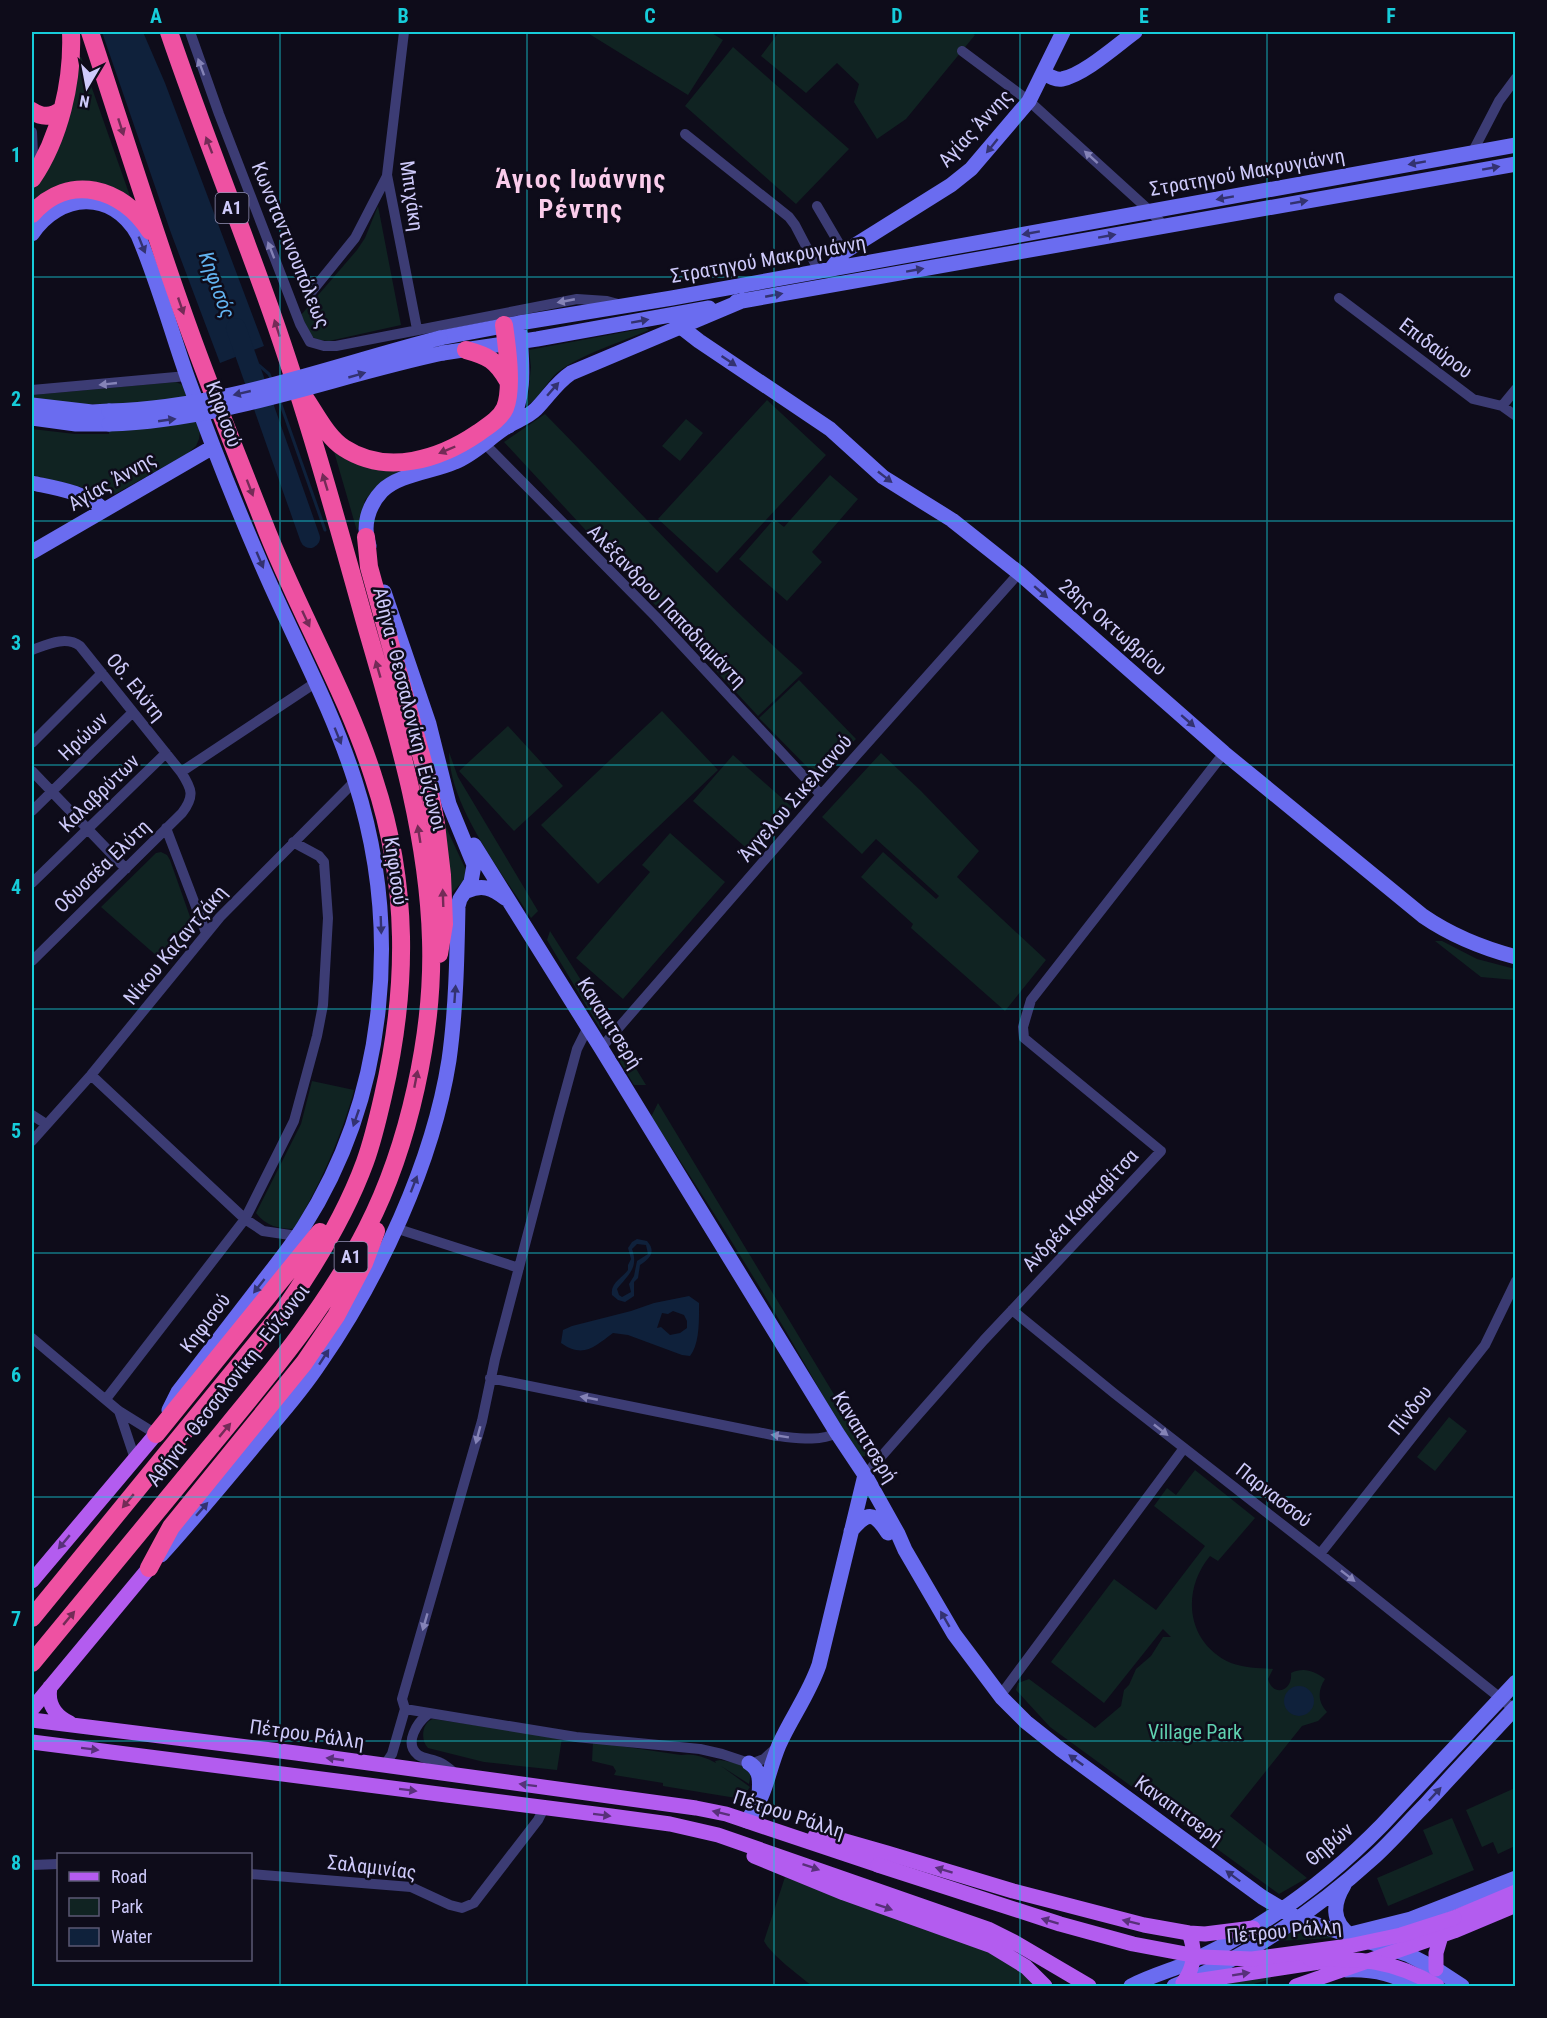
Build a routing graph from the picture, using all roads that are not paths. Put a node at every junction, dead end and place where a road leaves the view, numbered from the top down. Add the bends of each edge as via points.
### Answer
1 (71, 32) edge
2 (90, 32) edge
3 (169, 32) edge
4 (189, 32) edge
5 (404, 32) edge
6 (1063, 32) edge
7 (1135, 32) edge
8 (962, 51) dead end
9 (1044, 73) junction
10 (1515, 78) edge
11 (1029, 101) junction
12 (62, 110) junction
13 (32, 111) edge
14 (32, 132) edge
15 (685, 134) dead end
16 (1515, 145) edge
17 (1472, 153) junction
18 (1515, 164) edge
19 (32, 168) edge
20 (387, 175) junction
21 (32, 179) edge
22 (817, 206) dead end
23 (1150, 211) junction
24 (32, 214) edge
25 (1164, 226) junction
26 (32, 234) edge
27 (162, 251) junction
28 (844, 252) junction
29 (828, 275) junction
30 (312, 291) dead end
31 (672, 298) junction
32 (1340, 298) dead end
33 (624, 306) junction
34 (678, 321) junction
35 (511, 324) junction
36 (417, 329) junction
37 (513, 343) junction
38 (466, 350) junction
39 (187, 376) junction
40 (508, 381) junction
41 (295, 384) junction
42 (1515, 389) edge
43 (32, 390) edge
44 (32, 405) edge
45 (1502, 406) junction
46 (1515, 416) edge
47 (32, 418) edge
48 (109, 418) junction
49 (508, 426) junction
50 (485, 444) junction
51 (213, 447) junction
52 (32, 483) edge
53 (104, 510) junction
54 (366, 537) junction
55 (32, 552) edge
56 (1019, 573) junction
57 (32, 650) edge
58 (102, 673) junction
59 (315, 683) junction
60 (133, 712) junction
61 (32, 743) edge
62 (166, 753) junction
63 (1224, 753) junction
64 (32, 771) edge
65 (181, 772) junction
66 (355, 781) junction
67 (52, 792) junction
68 (191, 792) joint
69 (821, 795) junction
70 (450, 804) junction
71 (32, 811) edge
72 (166, 828) junction
73 (88, 829) junction
74 (293, 842) junction
75 (126, 869) junction
76 (32, 883) edge
77 (467, 891) junction
78 (507, 900) junction
79 (206, 933) junction
80 (1515, 957) edge
81 (32, 961) edge
82 (430, 997) junction
83 (588, 1027) junction
84 (601, 1048) junction
85 (91, 1075) junction
86 (32, 1115) edge
87 (46, 1124) junction
88 (32, 1141) edge
89 (392, 1170) junction
90 (354, 1188) junction
91 (245, 1219) junction
92 (395, 1228) junction
93 (297, 1236) junction
94 (519, 1268) junction
95 (1514, 1287) edge
96 (1012, 1310) junction
97 (32, 1338) edge
98 (490, 1378) junction
99 (106, 1399) junction
100 (119, 1411) junction
101 (156, 1434) junction
102 (837, 1434) junction
103 (1184, 1448) junction
104 (135, 1459) junction
105 (865, 1474) junction
106 (851, 1531) junction
107 (904, 1550) junction
108 (1320, 1554) junction
109 (149, 1568) junction
110 (32, 1581) edge
111 (32, 1618) edge
112 (32, 1663) edge
113 (1515, 1682) edge
114 (50, 1687) junction
115 (1000, 1696) junction
116 (1501, 1698) junction
117 (1515, 1708) edge
118 (32, 1709) edge
119 (405, 1709) junction
120 (428, 1714) junction
121 (32, 1720) edge
122 (78, 1725) junction
123 (32, 1742) edge
124 (779, 1745) junction
125 (749, 1763) junction
126 (384, 1766) junction
127 (458, 1776) junction
128 (757, 1807) junction
129 (544, 1808) junction
130 (747, 1821) junction
131 (694, 1829) junction
132 (776, 1831) junction
133 (57, 1864) edge
134 (32, 1865) edge
135 (252, 1874) edge
136 (1515, 1878) edge
137 (1345, 1882) junction
138 (1515, 1892) edge
139 (1281, 1909) junction
140 (1513, 1909) edge
141 (1297, 1918) junction
142 (1253, 1928) junction
143 (1189, 1933) junction
144 (1350, 1935) junction
145 (1440, 1936) junction
146 (1397, 1951) junction
147 (1042, 1959) junction
148 (1252, 1959) junction
149 (1193, 1960) junction
150 (1436, 1969) junction
151 (1340, 1972) junction
152 (1179, 1985) edge
153 (1045, 1986) edge
154 (1075, 1986) edge
155 (1089, 1986) edge
156 (1131, 1986) edge
157 (1296, 1986) edge
158 (1413, 1986) edge
159 (1437, 1986) edge
160 (1462, 1986) edge

1 - 12 highway
2 -> 27 highway, Αθήνα - Θεσσαλονίκη - Εύζωνοι / Α1
41 -> 3 highway, Αθήνα - Θεσσαλονίκη - Εύζωνοι / Α1
36 -> 4 street, Κωνσταντινουπόλεως via 336,346 310,342
5 - 20 street, Μπιχάκη
6 - 9 street, Αγίας Άννης
7 - 9 street via 1092,64 1068,76 1058,79
8 - 11 street
9 - 11 street, Αγίας Άννης
10 - 17 street
23 -> 11 street
11 -> 28 street, Αγίας Άννης via 971,169
12 - 13 highway via 46,117
12 - 21 highway
14 - 19 street
15 - 29 street via 789,217
16 - 17 street, Στρατηγού Μακρυγιάννη
17 -> 23 street, Στρατηγού Μακρυγιάννη
25 -> 18 street, Στρατηγού Μακρυγιάννη
20 - 30 street via 355,238
20 - 36 street, Μπιχάκη
22 - 28 street
23 - 25 street
23 -> 29 street, Στρατηγού Μακρυγιάννη
24 - 27 highway via 62,193 102,192 124,202 141,217
29 -> 25 street, Στρατηγού Μακρυγιάννη
26 -> 39 street, Κηφισού via 64,205 84,201 106,206 129,221 146,253
27 -> 90 highway, Αθήνα - Θεσσαλονίκη - Εύζωνοι / Α1 via 273,547 365,751 391,843 402,938 400,996 393,1050 374,1134
28 - 29 street, Αγίας Άννης
29 - 31 street, Στρατηγού Μακρυγιάννη
34 -> 29 street, Στρατηγού Μακρυγιάννη
31 - 33 street, Στρατηγού Μακρυγιάννη
31 - 34 street
32 - 45 street, Επιδαύρου via 1473,399
33 - 35 street, Στρατηγού Μακρυγιάννη
33 -> 36 street, Κωνσταντινουπόλεως via 578,299
37 -> 34 street, Στρατηγού Μακρυγιάννη
49 -> 34 street via 529,415 571,373
34 -> 56 street, 28ης Οκτωβρίου via 699,341 830,429 883,477 952,520
35 - 37 highway
35 -> 48 street, Στρατηγού Μακρυγιάννη, bridge via 440,338 228,397
37 - 38 street, Στρατηγού Μακρυγιάννη
37 - 40 highway
37 - 49 street via 523,363 521,394
38 - 40 highway via 487,356
48 -> 38 street, Στρατηγού Μακρυγιάννη, bridge via 161,421 230,408 410,360
39 -> 43 street
39 - 51 street, Κηφισού
40 -> 41 highway via 504,409 483,429 444,452 395,462 368,459 341,446
82 -> 41 highway, Αθήνα - Θεσσαλονίκη - Εύζωνοι / Α1 via 426,879 411,789
42 - 45 street
44 - 48 street, Στρατηγού Μακρυγιάννη via 92,412
45 - 46 street, Επιδαύρου
47 - 48 street, Στρατηγού Μακρυγιάννη via 76,423
49 - 50 street
50 - 54 street via 454,463 387,486 370,510
50 - 69 street, Αλέξανδρου Παπαδιαμάντη via 656,617
51 - 53 street, Αγίας Άννης
51 -> 59 street, Κηφισού
52 - 53 street via 87,498
53 - 55 street, Αγίας Άννης
54 - 70 street via 429,724
82 -> 54 highway via 444,924 436,824 426,773 369,567
56 -> 63 street, 28ης Οκτωβρίου
56 - 69 street, Άγγελου Σικελιανού
57 - 58 street, Οδ. Ελύτη via 72,642
58 - 60 street, Οδ. Ελύτη
58 - 61 street
59 - 65 street
59 -> 66 street, Κηφισού
60 - 62 street, Οδ. Ελύτη
60 - 67 street, Ηρώων
62 - 65 street, Οδ. Ελύτη
62 - 73 street, Καλαβρύτων
63 - 80 street, 28ης Οκτωβρίου via 1423,916 1475,945
63 - 96 street, Ανδρέα Καρκαβίτσα via 1028,1005 1024,1038 1161,1150
64 - 67 street
65 - 68 street, Οδ. Ελύτη
66 - 74 street, Νίκου Καζαντζάκη
66 -> 93 street, Κηφισού via 372,845 381,914 376,1029 364,1090 351,1130 327,1187
67 - 71 street, Ηρώων
67 - 73 street
68 - 72 street, Οδυσσέα Ελύτη via 188,805
69 - 84 street, Άγγελου Σικελιανού
70 - 77 street via 474,865
70 - 78 street, Καναπιτσερή
72 - 75 street, Οδυσσέα Ελύτη
72 - 79 street
73 - 75 street
73 - 76 street, Καλαβρύτων
74 - 79 street, Νίκου Καζαντζάκη
74 - 91 street via 319,856 326,867 328,941 323,1005 294,1121
75 - 81 street, Οδυσσέα Ελύτη
77 - 78 street via 482,886
92 -> 77 street via 418,1172 442,1090 453,1023 458,906
78 - 83 street, Καναπιτσερή
79 - 85 street, Νίκου Καζαντζάκη
89 -> 82 highway, Αθήνα - Θεσσαλονίκη - Εύζωνοι / Α1 via 413,1095
83 - 84 street, Καναπιτσερή
83 - 94 street via 571,1071
84 - 102 street, Καναπιτσερή
85 - 87 street, Νίκου Καζαντζάκη
85 - 91 street
86 - 87 street
87 - 88 street, Νίκου Καζαντζάκη
89 - 109 highway via 364,1263 336,1316 304,1363 171,1527
112 -> 89 highway, Αθήνα - Θεσσαλονίκη - Εύζωνοι / Α1 via 263,1383 322,1305 368,1227
90 - 101 highway
90 -> 111 highway, Αθήνα - Θεσσαλονίκη - Εύζωνοι / Α1 via 283,1311
91 - 93 street via 263,1231
91 - 99 street
92 - 94 street
109 -> 92 street via 308,1380 351,1314
93 -> 101 street, Κηφισού via 178,1392
94 - 98 street
95 - 108 street, Πίνδου via 1485,1345
96 -> 103 street, Παρνασσού
96 - 105 street, Ανδρέα Καρκαβίτσα
97 - 99 street
102 -> 98 street via 826,1439 777,1436
98 -> 119 street via 482,1421 402,1699
99 - 100 street
100 - 101 street
100 - 104 street
101 - 104 main road, Κηφισού
102 - 105 street, Καναπιτσερή
103 - 108 street, Παρνασσού
103 - 115 street
104 -> 110 main road, Κηφισού
105 - 106 street
105 - 107 street, Καναπιτσερή
106 - 107 street via 863,1517 876,1517
106 - 124 street via 819,1665
115 -> 107 street, Καναπιτσερή via 954,1634
108 -> 116 street, Παρνασσού
109 - 114 main road
113 - 116 street, Θηβών
114 - 118 main road
114 - 122 main road via 51,1702 60,1718
139 -> 115 street, Καναπιτσερή via 1060,1749
116 - 117 street, Παρνασσού
116 - 139 street, Θηβών via 1360,1847
137 -> 117 street, Θηβών via 1395,1836
119 - 120 street
119 - 126 street via 392,1754
120 - 125 street via 576,1737 700,1749
120 - 127 street via 415,1730 413,1748
121 - 122 main road, Πέτρου Ράλλη
126 -> 122 main road, Πέτρου Ράλλη
123 -> 129 main road
124 - 125 street via 764,1759
124 - 128 street
125 - 128 street via 756,1767 759,1776
126 - 127 main road, Πέτρου Ράλλη
130 -> 127 main road, Πέτρου Ράλλη via 696,1808
128 - 130 street
129 -> 131 main road
129 - 135 street, Σαλαμινίας via 474,1903 462,1908 411,1887
130 - 132 main road, Πέτρου Ράλλη
131 -> 147 main road via 965,1921 1002,1935
131 -> 153 main road via 805,1878 992,1946 1026,1967
143 -> 132 main road via 1067,1906 845,1841
148 -> 132 main road, Πέτρου Ράλλη, bridge via 1202,1957 1122,1941
133 - 134 street
136 - 144 street, Πέτρου Ράλλη via 1411,1919
137 - 141 street, Θηβών
137 - 144 street via 1336,1915 1339,1925
138 - 148 main road, Πέτρου Ράλλη, bridge via 1401,1935
139 - 141 street, Καναπιτσερή
139 - 142 street, Θηβών
140 - 145 main road
141 - 144 street, Καναπιτσερή
141 - 152 street, Θηβών via 1237,1957
142 - 143 main road via 1216,1934
142 - 149 street, Θηβών
143 - 149 main road
144 - 146 street, Καναπιτσερή
145 - 146 main road
145 - 150 main road
146 - 150 street, Καναπιτσερή
146 - 151 main road
152 -> 146 main road
147 - 154 main road
147 - 155 main road
148 - 159 main road, bridge via 1371,1961 1407,1971
149 - 152 main road via 1192,1969
149 - 156 street, Θηβών
150 - 160 street, Καναπιτσερή
151 - 157 main road
151 - 158 street via 1380,1972

